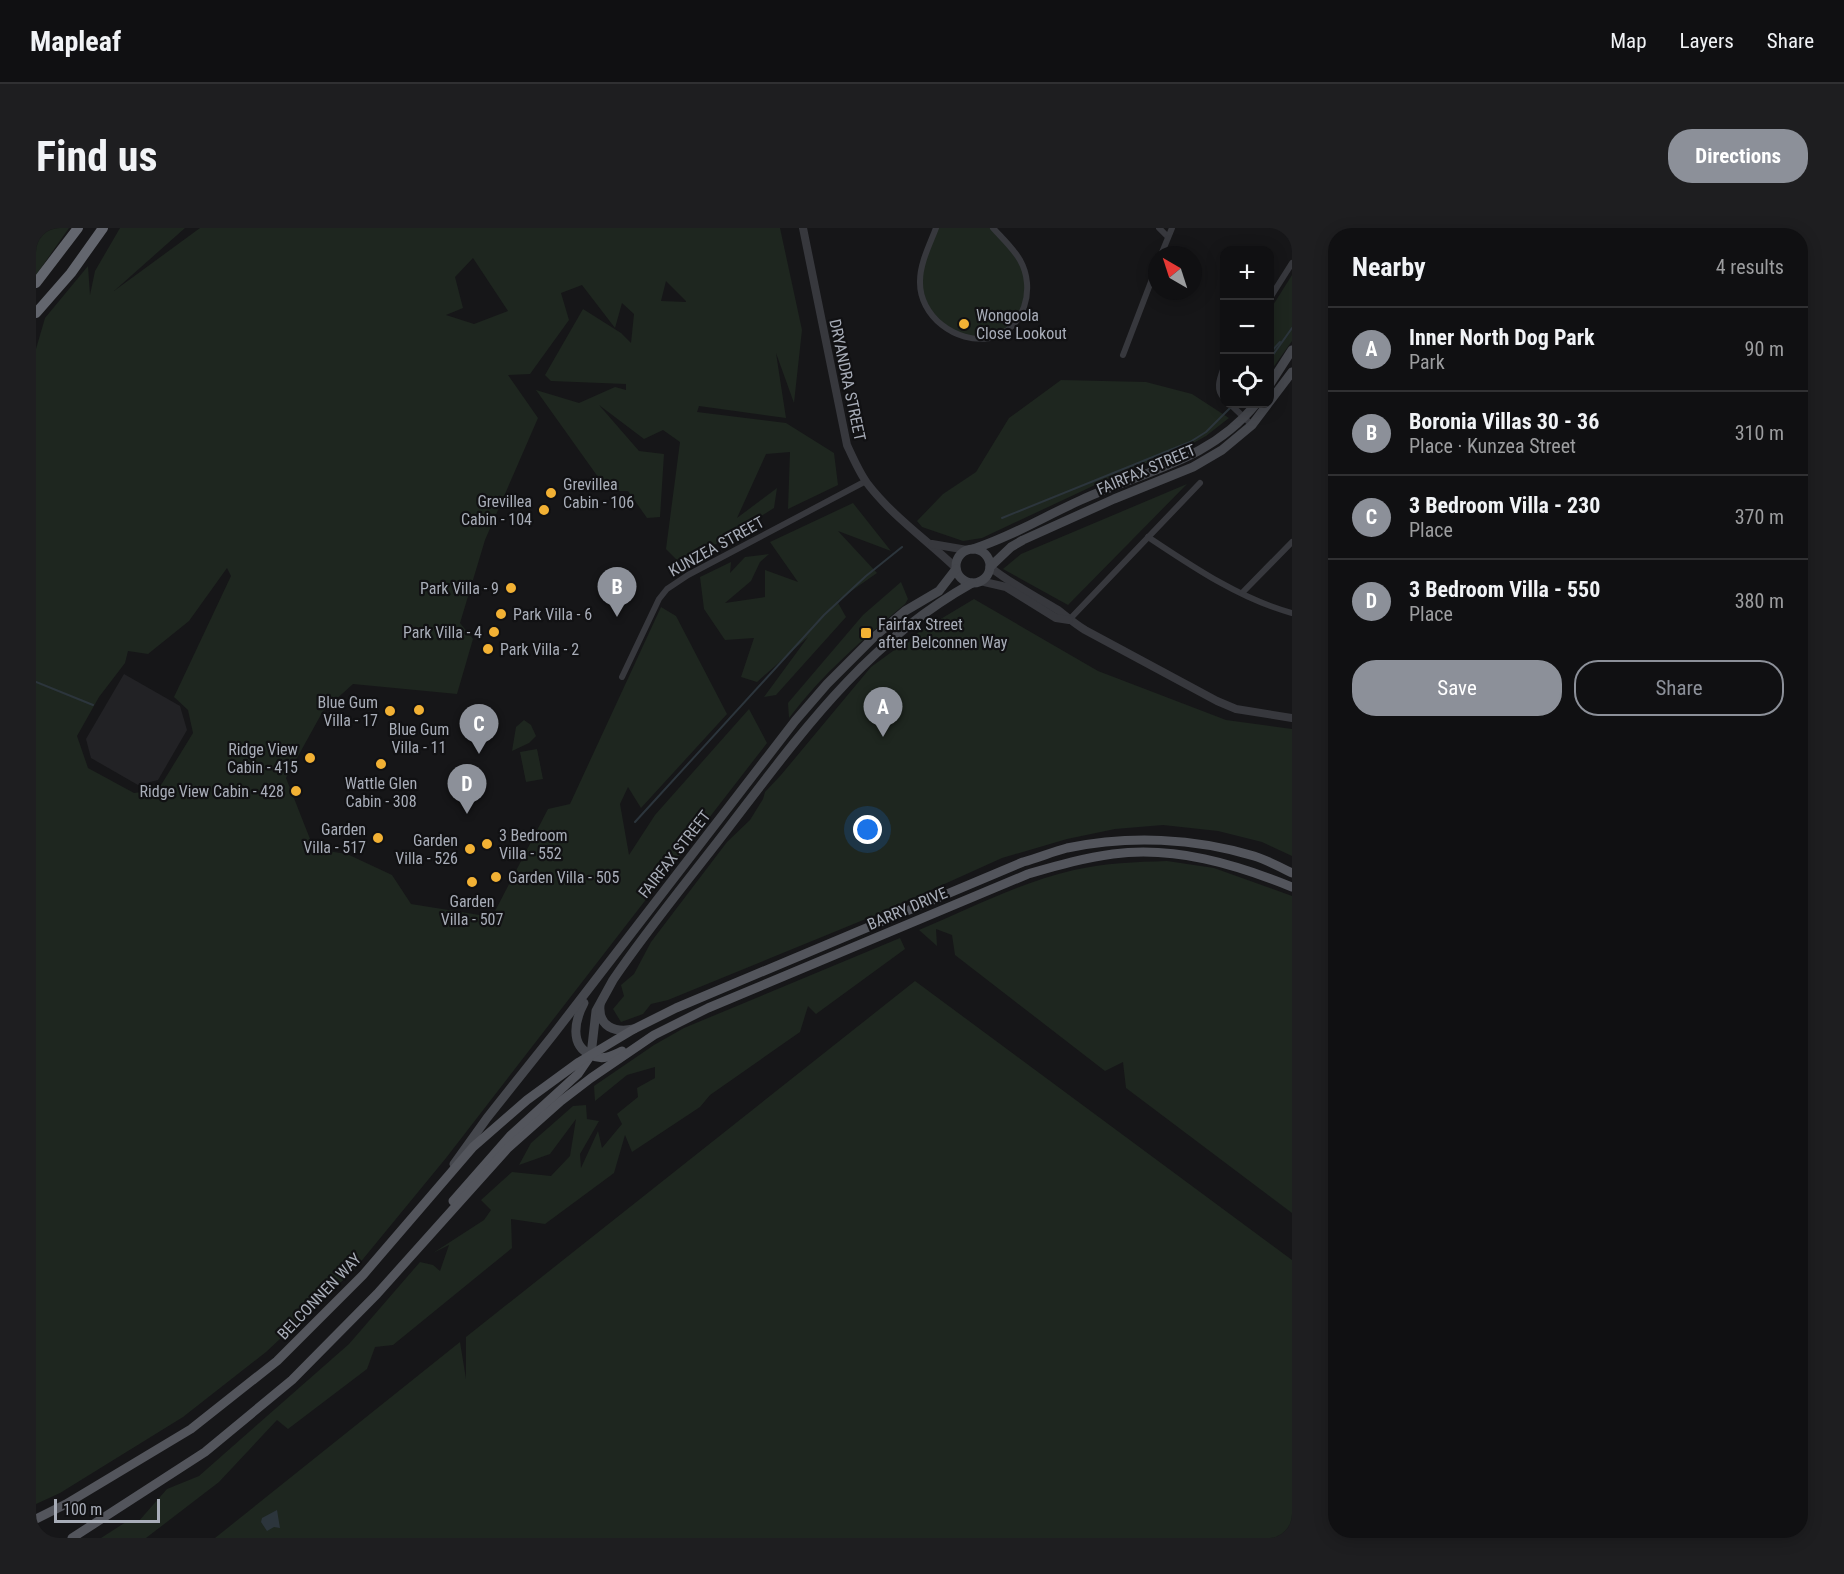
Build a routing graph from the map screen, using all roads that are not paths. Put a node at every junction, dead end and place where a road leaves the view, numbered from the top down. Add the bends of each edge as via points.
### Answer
1 (78, 228) edge
2 (103, 228) edge
3 (803, 228) edge
4 (936, 228) edge
5 (993, 228) edge
6 (1159, 228) edge
7 (1172, 228) edge
8 (1168, 237) junction
9 (1164, 246) edge
10 (1292, 263) edge
11 (36, 283) edge
12 (1148, 290) edge
13 (1274, 290) edge
14 (36, 313) edge
15 (1292, 350) edge
16 (1123, 355) dead end
17 (1292, 372) edge
18 (1274, 377) edge
19 (1220, 378) edge
20 (1220, 394) edge
21 (1234, 408) edge
22 (1253, 408) edge
23 (1245, 418) junction
24 (866, 481) junction
25 (1200, 483) dead end
26 (1148, 537) junction
27 (1292, 542) edge
28 (931, 544) junction
29 (970, 550) junction
30 (990, 567) junction
31 (956, 568) junction
32 (976, 582) junction
33 (1242, 593) junction
34 (1292, 613) edge
35 (1069, 620) junction
36 (622, 677) dead end
37 (1292, 718) edge
38 (1292, 873) edge
39 (1292, 887) edge
40 (596, 980) junction
41 (601, 1000) junction
42 (634, 1029) junction
43 (654, 1035) junction
44 (591, 1055) junction
45 (441, 1183) junction
46 (409, 1257) junction
47 (36, 1519) edge
48 (72, 1538) edge

1 - 11 highway
2 - 14 highway
3 - 24 street, DRYANDRA STREET via 843,432
4 - 5 street via 921,272 923,300 941,324 957,334 980,339 1013,325 1028,297 1027,278 1020,261
6 - 8 street
7 - 8 street
8 - 9 street
10 - 13 street
12 - 16 street
15 - 18 main road
17 - 23 main road, FAIRFAX STREET
19 - 20 street
21 - 23 street
22 - 23 main road, FAIRFAX STREET
23 - 29 main road, FAIRFAX STREET via 1187,459 1112,486 996,542
23 - 30 main road, FAIRFAX STREET via 1222,450 1193,467 1023,540
24 - 28 street, DRYANDRA STREET via 887,506
24 - 36 street, KUNZEA STREET via 667,589 659,598
25 - 26 street, FAIRFAX STREET
26 - 33 street
26 - 35 street, FAIRFAX STREET
27 - 33 street
28 - 29 street
28 - 31 street, DRYANDRA STREET
29 - 30 main road via 985,554
29 - 31 main road via 958,559
30 - 32 main road via 987,575
30 - 35 street
31 - 32 main road via 960,577
31 - 40 main road, FAIRFAX STREET via 939,591 893,620 820,692
32 - 35 street via 1005,587 1056,618
32 - 41 main road, FAIRFAX STREET via 954,593 901,632 843,684 658,919
33 - 34 street via 1271,608
35 - 37 street via 1216,701 1236,709
38 - 42 main road, BARRY DRIVE via 1256,857 1169,840 1116,841 1066,848 1023,862 724,987
39 - 43 main road, BARRY DRIVE via 1214,860 1167,853 1114,854 1070,861 1028,874 708,1008
40 - 44 main road via 576,1026 579,1045
40 - 45 main road, FAIRFAX STREET
41 - 42 main road via 600,1016 606,1026
41 - 44 main road, FAIRFAX STREET via 593,1022
42 - 44 main road, BARRY DRIVE
43 - 44 main road via 609,1056
43 - 46 main road, BARRY DRIVE via 561,1101 507,1149
44 - 45 main road, BELCONNEN WAY via 514,1111 473,1147
44 - 46 main road via 578,1074 490,1157
45 - 47 main road, BELCONNEN WAY via 363,1275 277,1360 191,1429
46 - 48 main road via 292,1380 205,1452

